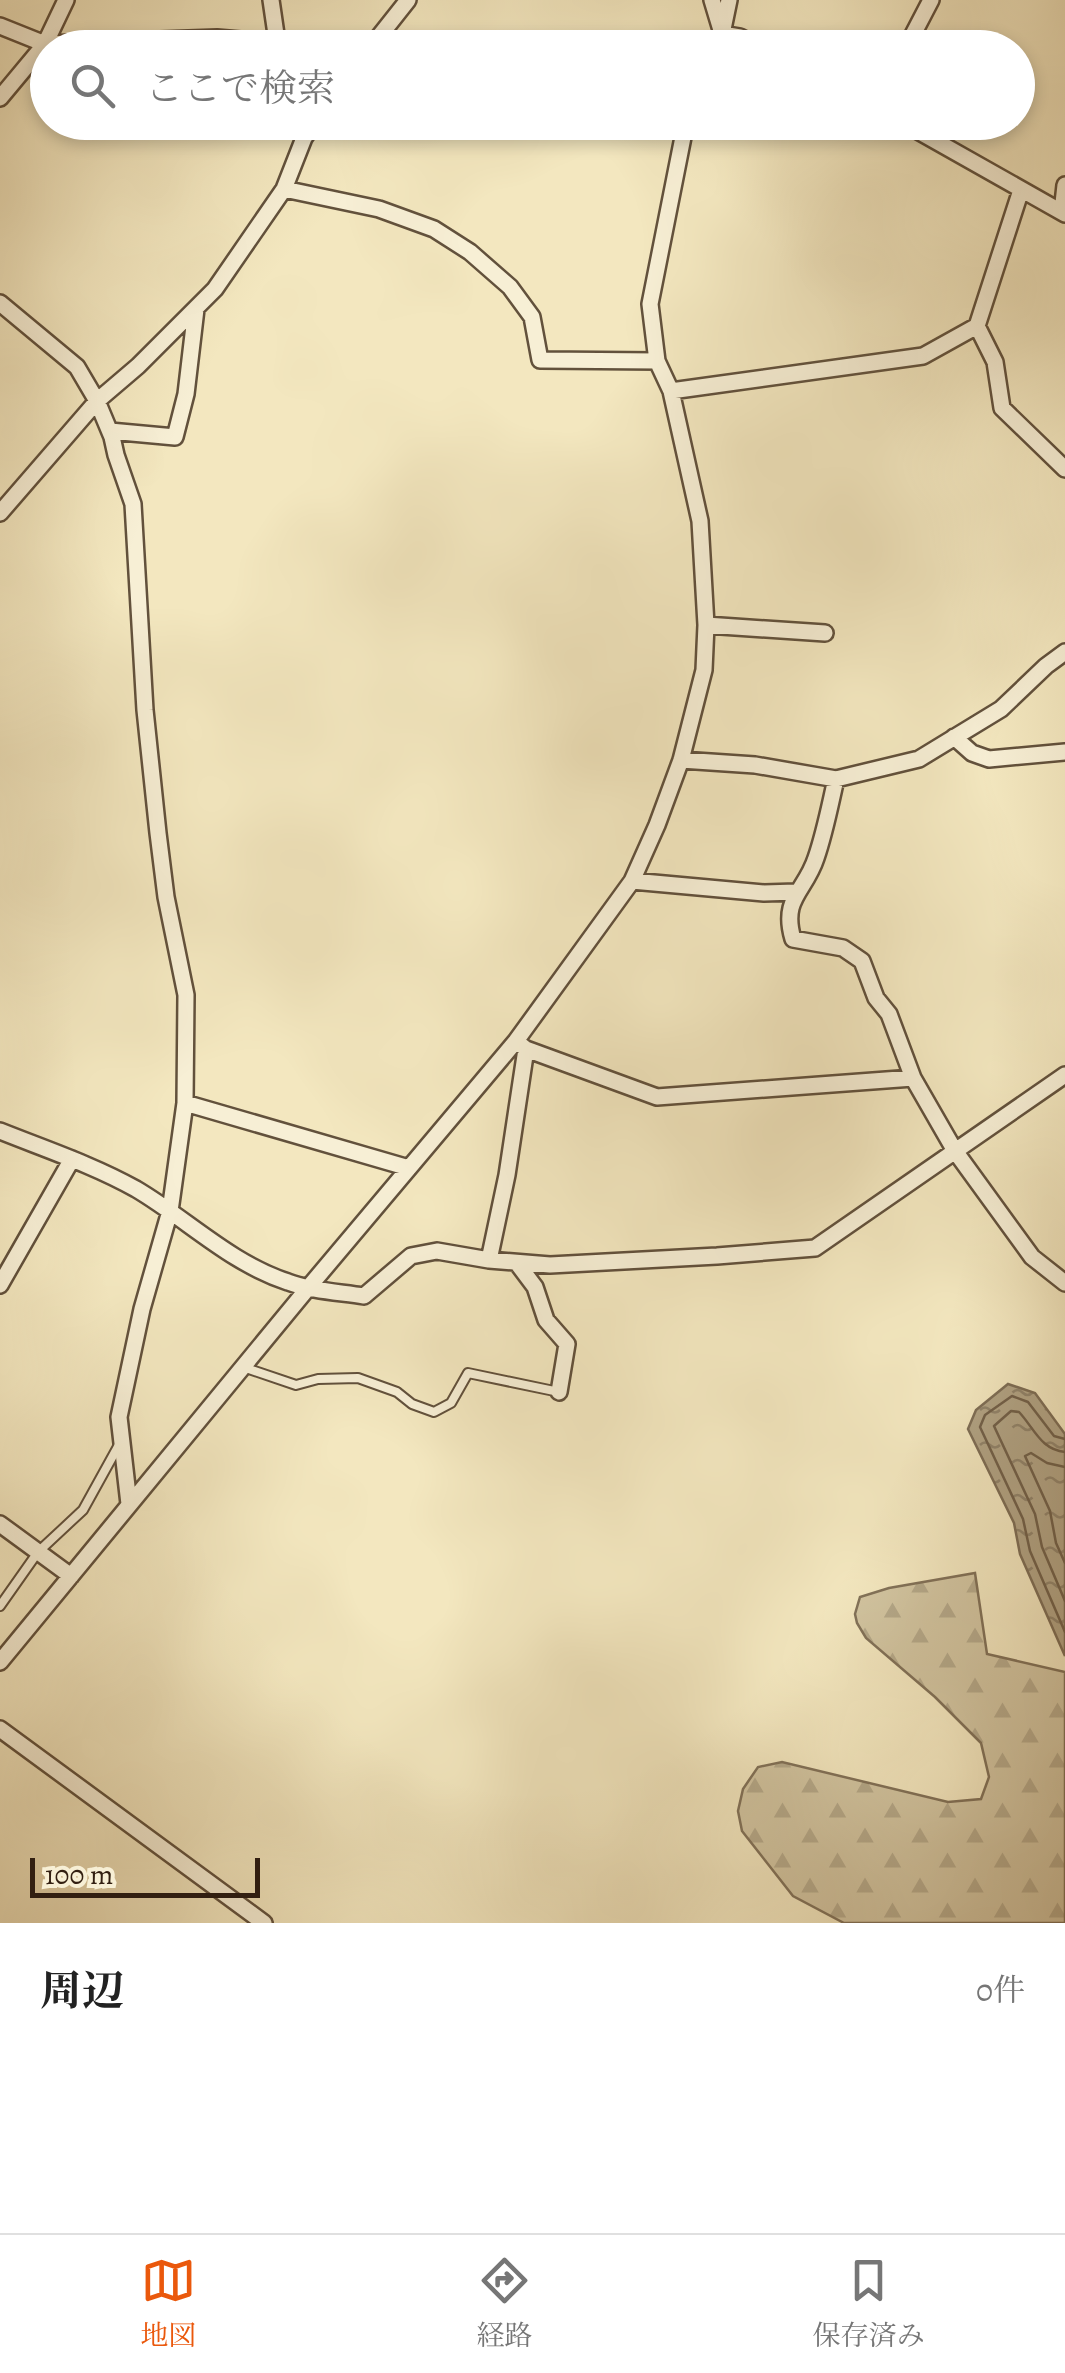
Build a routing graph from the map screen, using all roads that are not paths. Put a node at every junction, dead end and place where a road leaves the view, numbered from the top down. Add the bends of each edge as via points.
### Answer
1 (66, 0) edge
2 (271, 0) edge
3 (408, 0) edge
4 (712, 0) edge
5 (729, 0) edge
6 (931, 0) edge
7 (0, 26) edge
8 (52, 30) edge
9 (277, 30) edge
10 (383, 30) edge
11 (716, 30) edge
12 (721, 30) edge
13 (915, 30) edge
14 (30, 38) edge
15 (30, 62) edge
16 (0, 98) edge
17 (298, 140) edge
18 (682, 140) edge
19 (934, 140) edge
20 (1065, 185) edge
21 (284, 189) junction
22 (1021, 190) junction
23 (1064, 213) edge
24 (0, 303) edge
25 (196, 310) junction
26 (977, 326) junction
27 (657, 361) junction
28 (671, 391) junction
29 (97, 401) junction
30 (110, 431) junction
31 (1065, 469) edge
32 (4, 504) edge
33 (706, 626) junction
34 (824, 633) dead end
35 (1065, 652) edge
36 (954, 738) junction
37 (1065, 752) edge
38 (681, 760) junction
39 (836, 779) junction
40 (632, 881) junction
41 (796, 892) junction
42 (521, 1045) junction
43 (1065, 1076) edge
44 (913, 1078) junction
45 (185, 1104) junction
46 (0, 1131) edge
47 (955, 1151) junction
48 (72, 1160) junction
49 (409, 1168) junction
50 (170, 1212) junction
51 (489, 1260) junction
52 (517, 1264) junction
53 (1065, 1283) edge
54 (0, 1284) edge
55 (308, 1288) junction
56 (243, 1367) junction
57 (559, 1392) joint
58 (122, 1439) junction
59 (129, 1504) junction
60 (0, 1524) edge
61 (38, 1552) junction
62 (71, 1576) junction
63 (0, 1606) edge
64 (0, 1662) edge
65 (0, 1729) edge
66 (264, 1923) edge

1 - 8 street
2 - 9 street
3 - 10 street
4 - 11 street
5 - 12 street
6 - 13 street
7 - 14 street
15 - 16 street
17 - 21 street
18 - 27 street via 650,304
19 - 22 street
20 - 23 street
21 - 25 street
21 - 27 street via 379,208 434,229 470,252 532,317 540,360
22 - 23 street
22 - 26 street
24 - 29 street via 77,367
25 - 29 street
25 - 30 street via 175,437
26 - 28 street via 923,356
26 - 31 street via 995,362 1002,408
27 - 28 street
28 - 33 street via 700,520
29 - 30 street
29 - 32 street
30 - 45 street via 133,504 156,816 186,995
33 - 34 street
33 - 38 street via 704,670
35 - 36 street via 1001,709
36 - 37 street via 990,759
36 - 39 street via 919,759
38 - 39 street
38 - 40 street
39 - 41 street via 816,860
40 - 41 street
40 - 42 street
41 - 44 street via 788,921 793,939 843,948 862,961
42 - 44 street via 658,1096
42 - 49 street
42 - 51 street via 507,1175
43 - 47 street
44 - 47 street
45 - 49 street
45 - 50 street
46 - 48 street
47 - 52 street via 815,1248
47 - 53 street via 1032,1257
48 - 50 street
48 - 54 street
49 - 55 street
50 - 55 street via 256,1269
50 - 58 street via 142,1309 120,1417
51 - 52 street
51 - 55 street via 438,1251 411,1256 364,1296
52 - 57 street via 536,1287 546,1320 568,1344
55 - 56 street
56 - 57 lane via 296,1385 358,1378 434,1412 452,1403 468,1373
56 - 59 street
58 - 59 street
58 - 61 lane via 83,1510
59 - 62 street
60 - 61 street
61 - 62 street
61 - 63 lane
62 - 64 street
65 - 66 street

